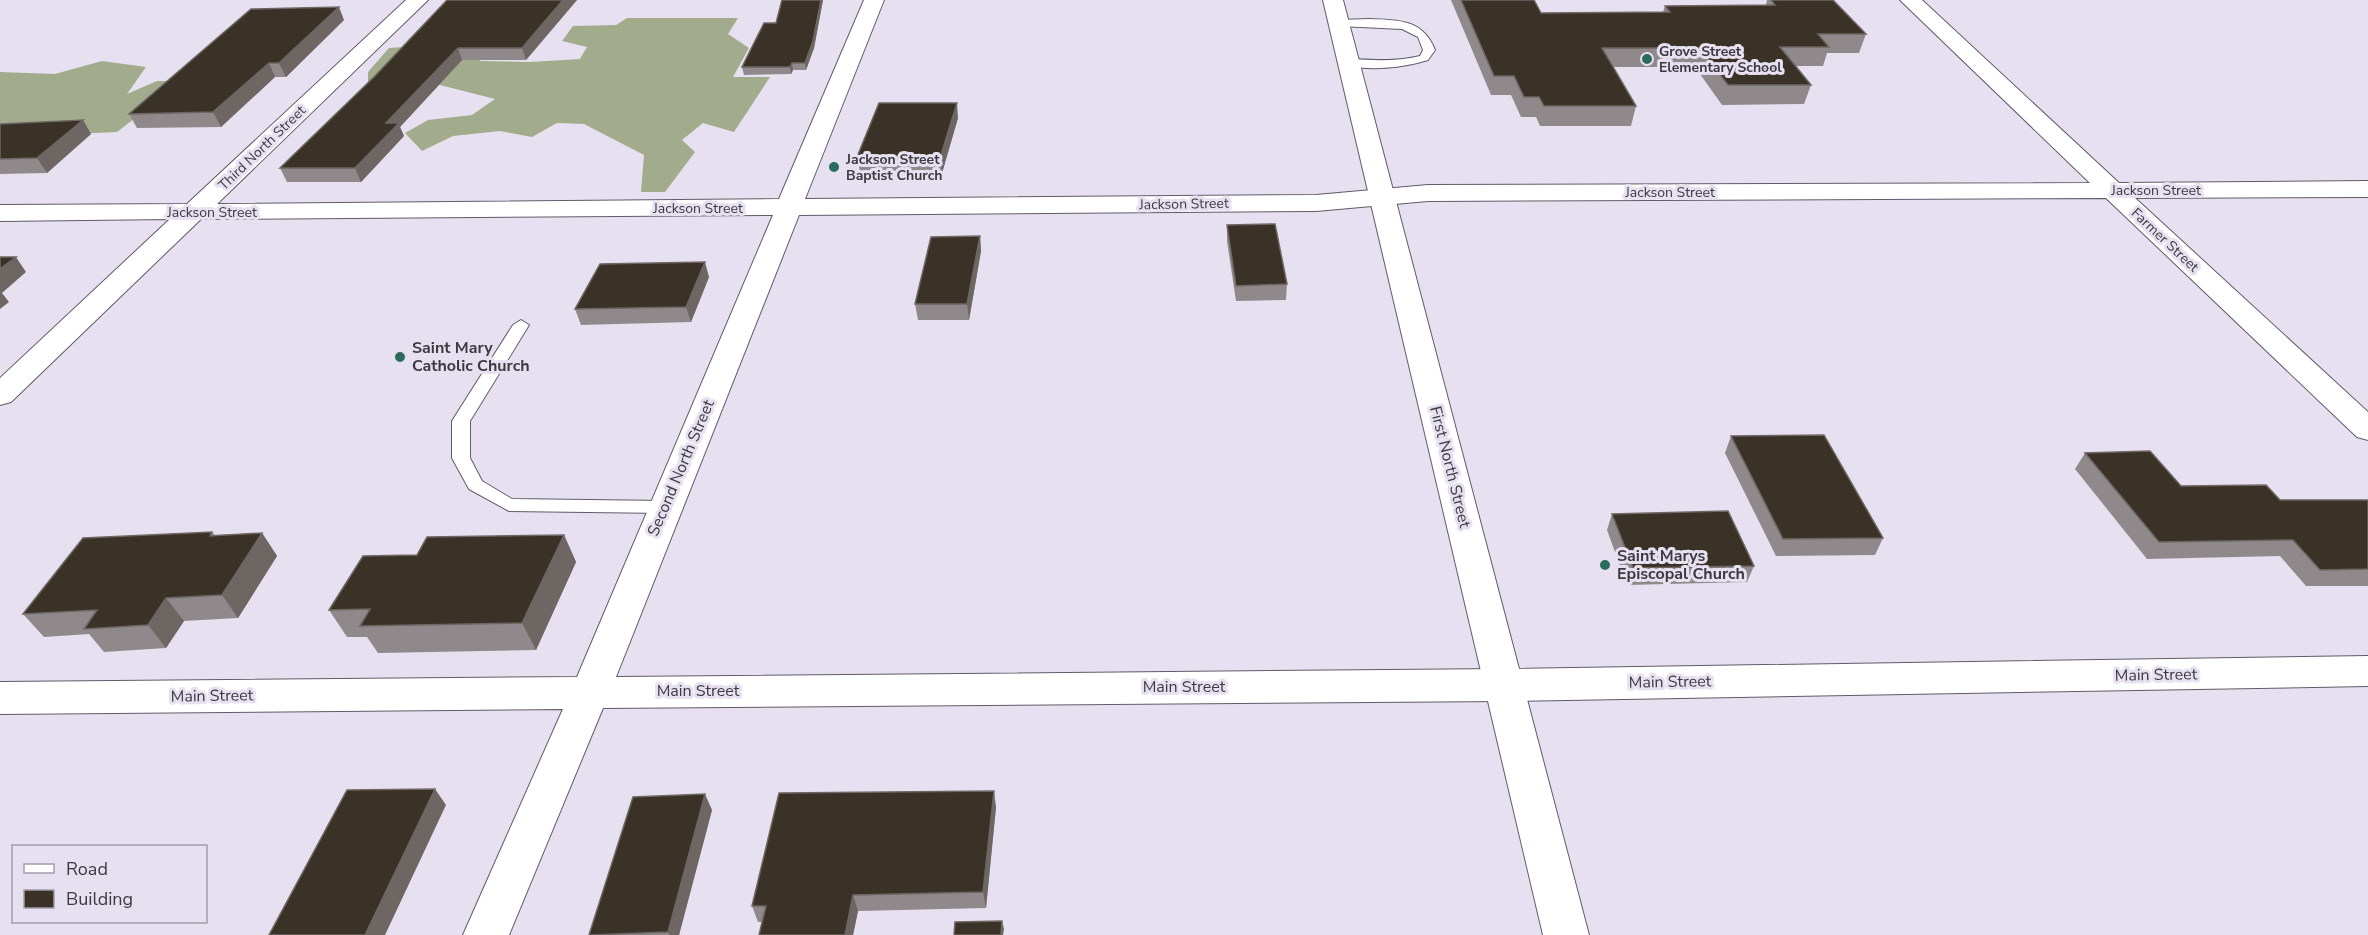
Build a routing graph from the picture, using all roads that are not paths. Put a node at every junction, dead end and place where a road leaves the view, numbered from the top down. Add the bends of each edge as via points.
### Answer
1 (418, 0) edge
2 (874, 0) edge
3 (1910, 0) edge
4 (1336, 11) edge
5 (1348, 63) junction
6 (2368, 189) edge
7 (2112, 191) junction
8 (1380, 198) junction
9 (790, 208) junction
10 (194, 212) junction
11 (0, 213) edge
12 (521, 325) dead end
13 (0, 395) edge
14 (2368, 430) edge
15 (664, 507) junction
16 (2368, 671) edge
17 (1505, 685) junction
18 (590, 692) junction
19 (0, 698) edge
20 (486, 935) edge
21 (1566, 935) edge

1 - 10 street, Third North Street
2 - 9 street, Second North Street
3 - 7 street, Farmer Street
4 - 5 street, First North Street
4 - 5 lane via 1374,23 1414,29 1422,34 1429,50 1424,58 1410,62
5 - 8 street, First North Street
6 - 7 street, Jackson Street
7 - 8 street, Jackson Street via 1428,193
7 - 14 street, Farmer Street
8 - 9 street, Jackson Street via 1316,203
8 - 17 street, First North Street
9 - 10 street, Jackson Street
9 - 15 street, Second North Street
10 - 11 street, Jackson Street
10 - 13 street, Third North Street
12 - 15 lane via 461,421 460,458 475,485 509,505
15 - 18 street, Second North Street
16 - 17 street, Main Street
17 - 18 street, Main Street
17 - 21 street, First North Street
18 - 19 street, Main Street
18 - 20 street, Second North Street

